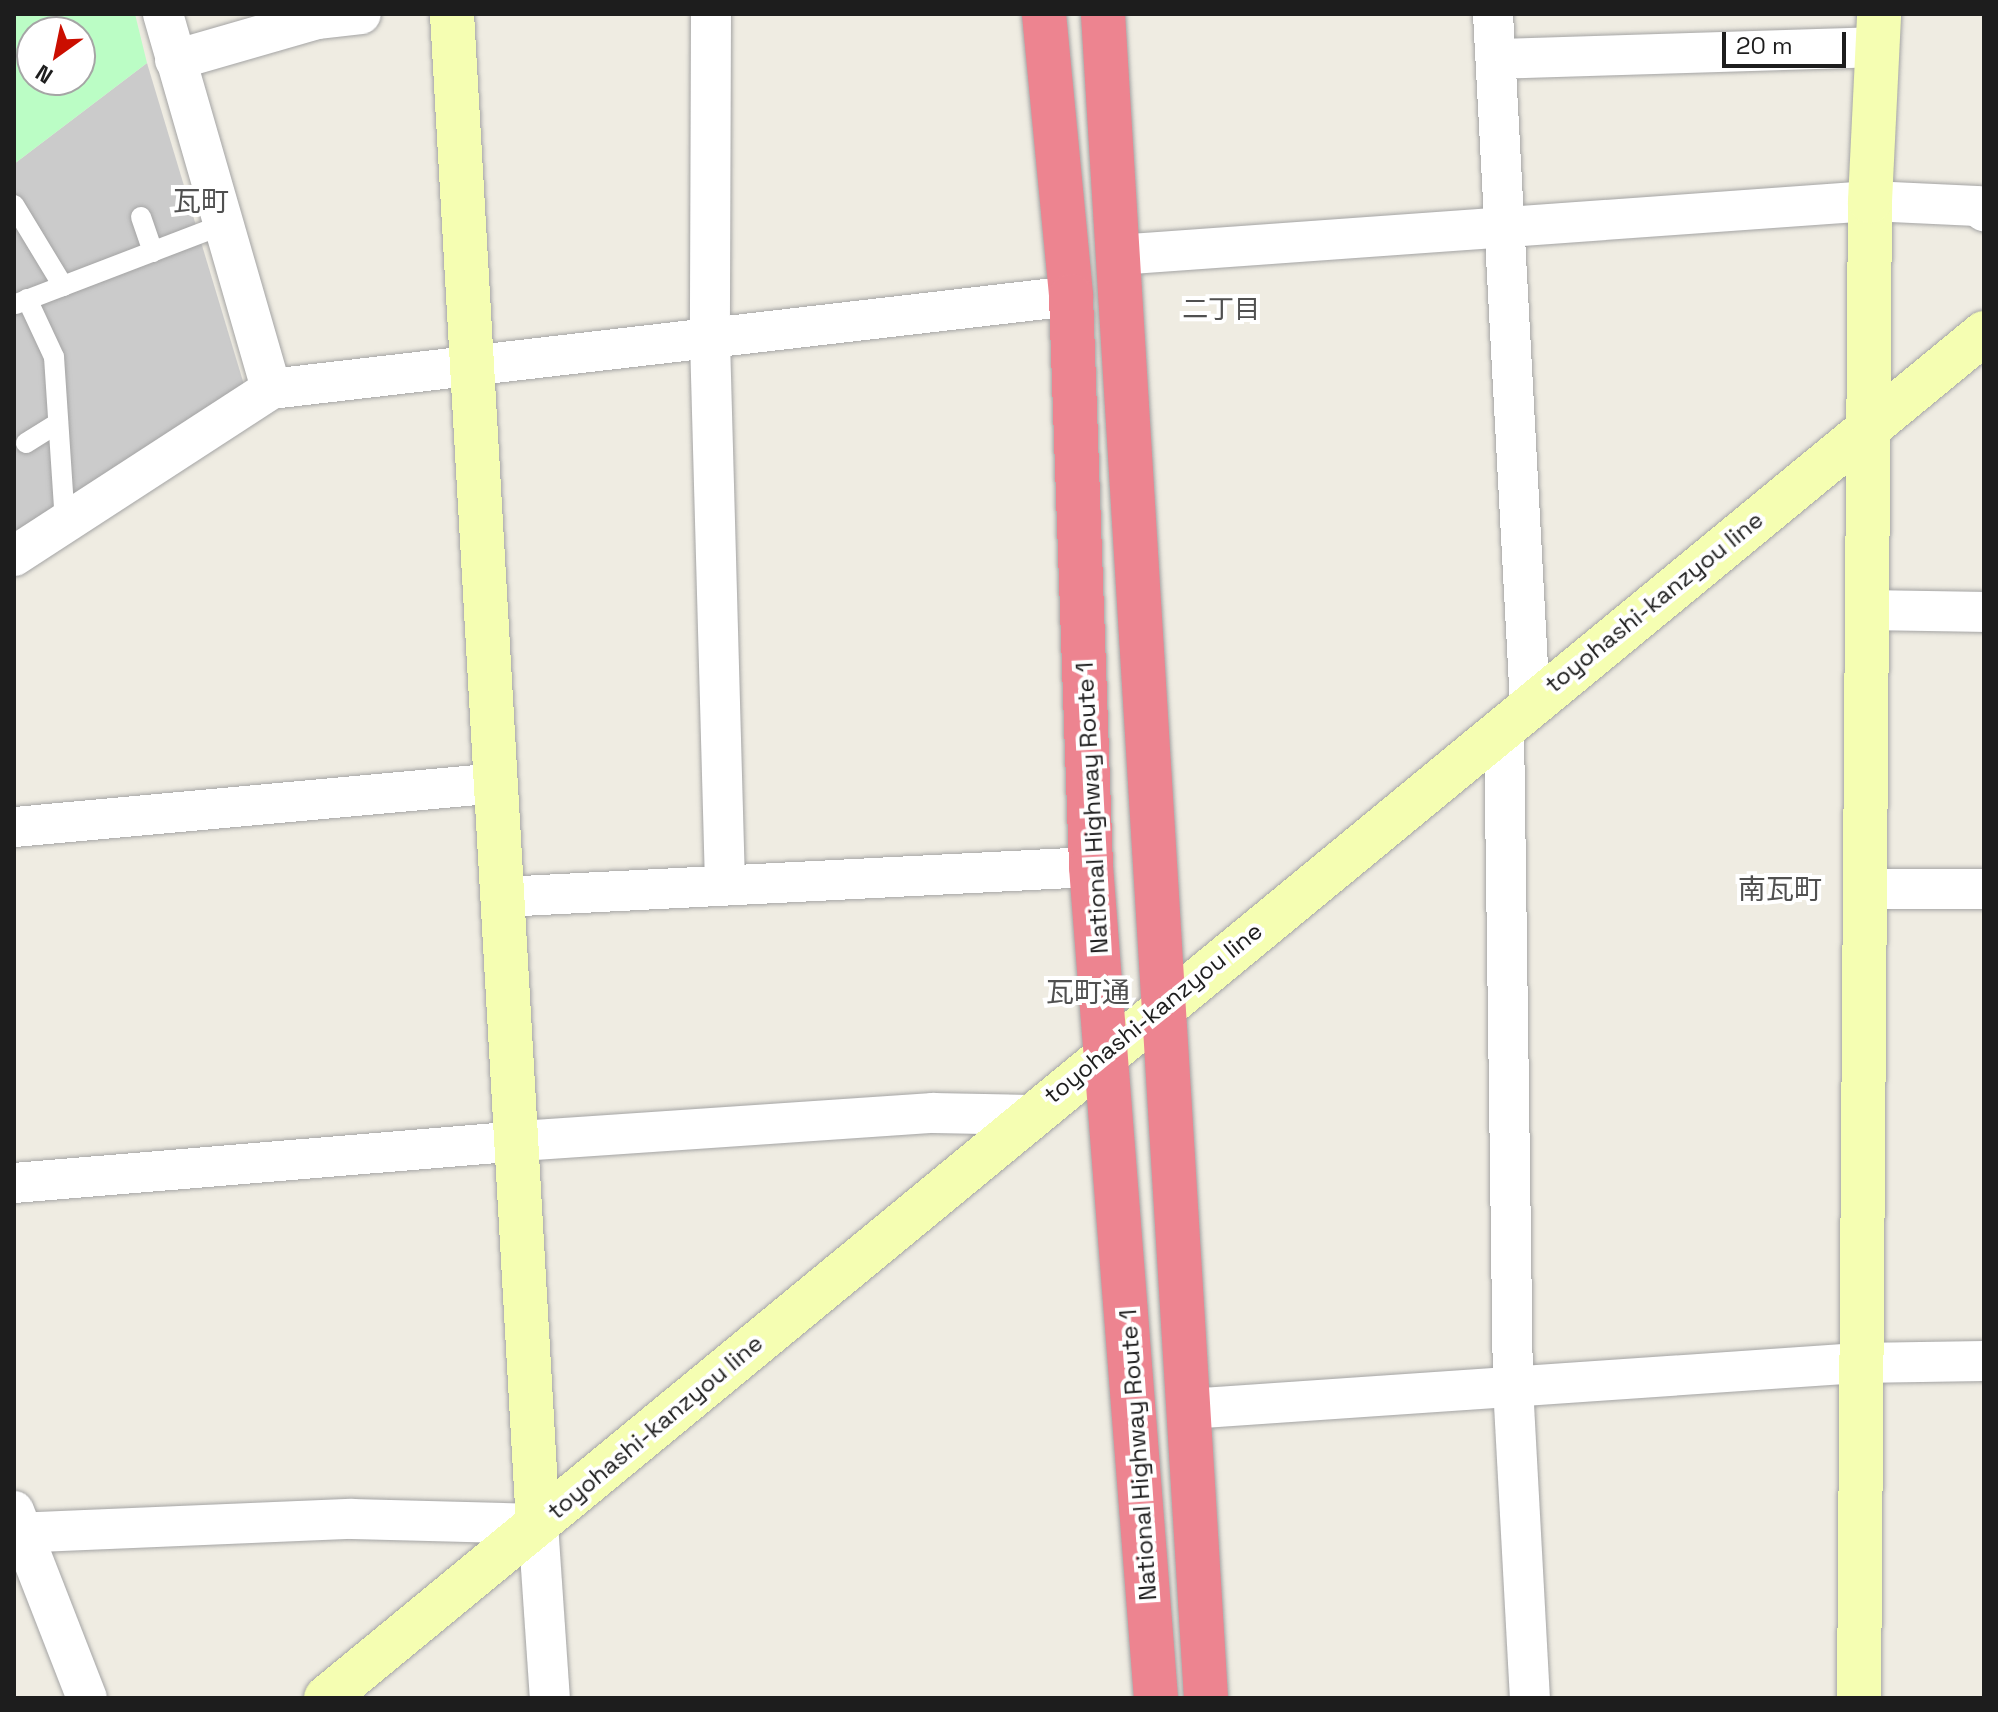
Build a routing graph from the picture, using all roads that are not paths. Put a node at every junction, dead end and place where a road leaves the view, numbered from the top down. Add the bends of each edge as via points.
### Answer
1 (163, 14) edge
2 (361, 14) edge
3 (452, 14) edge
4 (711, 14) edge
5 (1044, 14) edge
6 (1103, 14) edge
7 (1493, 14) edge
8 (1878, 30) edge
9 (1496, 59) junction
10 (175, 60) junction
11 (1870, 201) junction
12 (14, 205) edge
13 (1984, 211) edge
14 (141, 217) dead end
15 (222, 225) junction
16 (1506, 228) junction
17 (153, 252) junction
18 (1117, 255) junction
19 (63, 286) junction
20 (1071, 296) junction
21 (21, 302) edge
22 (1984, 333) edge
23 (710, 340) junction
24 (471, 364) junction
25 (271, 389) junction
26 (58, 423) junction
27 (1868, 427) junction
28 (26, 443) dead end
29 (65, 523) junction
30 (14, 556) edge
31 (1871, 610) junction
32 (1984, 612) edge
33 (1517, 716) junction
34 (495, 783) junction
35 (14, 835) edge
36 (1091, 867) junction
37 (725, 883) junction
38 (1865, 889) junction
39 (1984, 889) edge
40 (502, 897) junction
41 (1162, 1006) junction
42 (1107, 1051) junction
43 (1029, 1115) junction
44 (520, 1141) junction
45 (14, 1183) edge
46 (1984, 1361) edge
47 (1858, 1363) junction
48 (1513, 1386) junction
49 (1188, 1409) junction
50 (538, 1524) junction
51 (16, 1525) edge
52 (87, 1698) edge
53 (326, 1698) edge
54 (550, 1698) edge
55 (1156, 1698) edge
56 (1206, 1698) edge
57 (1530, 1698) edge
58 (1859, 1698) edge

1 - 10 street
2 - 10 street via 317,19
3 - 24 street
4 - 23 street
5 - 20 highway, National Highway Route 1
6 - 18 highway
7 - 9 street
8 - 9 street
8 - 11 street
9 - 16 street
10 - 15 street
11 - 13 street via 1977,206
11 - 16 street
11 - 27 street
12 - 19 lane
14 - 17 lane
15 - 17 lane
15 - 25 street
16 - 18 street
16 - 33 street
17 - 19 lane
18 - 41 highway
19 - 21 lane
20 - 23 street
20 - 36 highway, National Highway Route 1
21 - 26 lane via 54,357
22 - 27 street, toyohashi-kanzyou line
23 - 24 street
23 - 37 street
24 - 25 street
24 - 34 street
25 - 29 street
26 - 28 lane
26 - 29 lane
27 - 31 street
27 - 33 street, toyohashi-kanzyou line
29 - 30 street
31 - 32 street
31 - 38 street
33 - 41 street, toyohashi-kanzyou line
33 - 48 street
34 - 35 street
34 - 40 street
36 - 37 street
36 - 42 highway, National Highway Route 1
37 - 40 street
38 - 39 street
38 - 47 street
40 - 44 street
41 - 42 street, toyohashi-kanzyou line
41 - 49 highway
42 - 43 street, toyohashi-kanzyou line
42 - 55 highway, National Highway Route 1
43 - 44 street via 933,1113
43 - 50 street, toyohashi-kanzyou line
44 - 45 street
44 - 50 street
46 - 47 street
47 - 48 street
47 - 58 street
48 - 49 street
48 - 57 street
49 - 56 highway
50 - 51 street via 352,1519
50 - 53 street, toyohashi-kanzyou line
50 - 54 street
51 - 52 street

